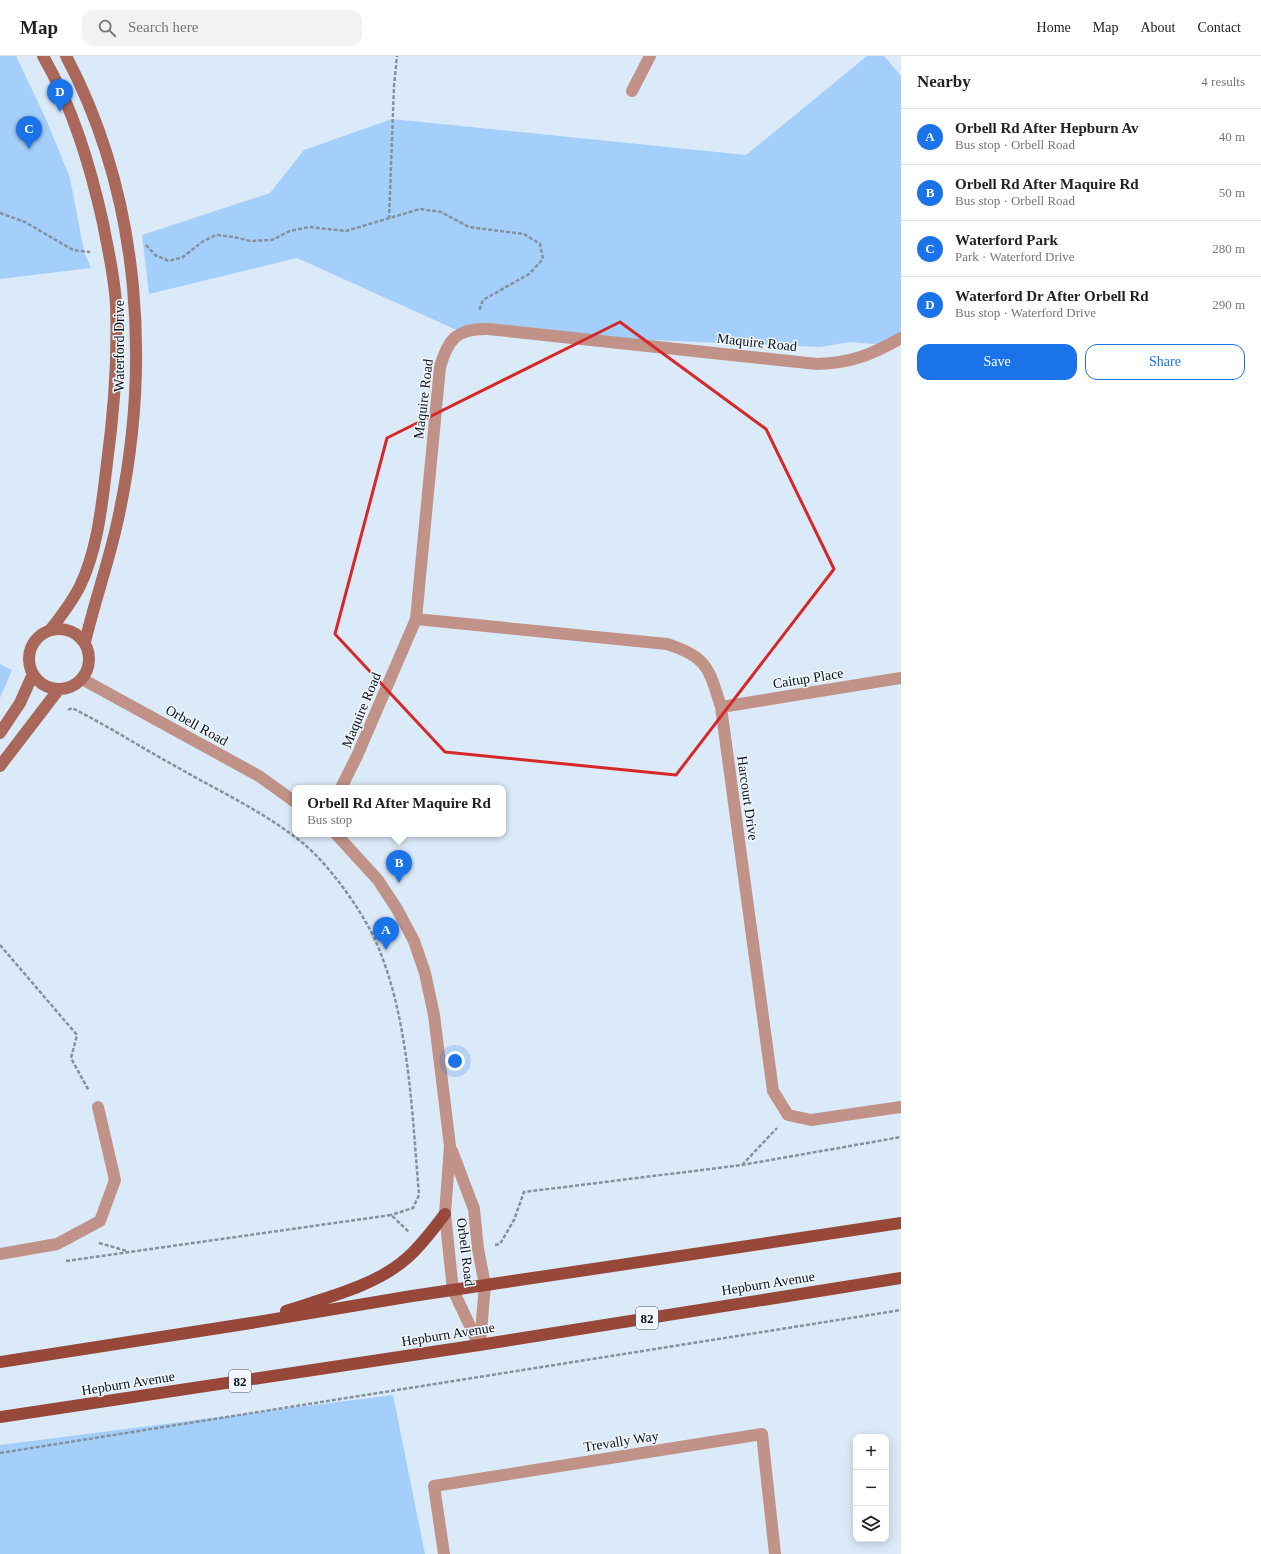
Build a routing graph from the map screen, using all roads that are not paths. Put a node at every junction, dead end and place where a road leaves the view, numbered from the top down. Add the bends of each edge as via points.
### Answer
1 (43, 56) edge
2 (66, 56) edge
3 (650, 56) edge
4 (632, 91) dead end
5 (901, 338) edge
6 (416, 620) junction
7 (52, 629) junction
8 (85, 642) junction
9 (33, 674) junction
10 (901, 678) edge
11 (82, 679) junction
12 (59, 689) junction
13 (721, 707) junction
14 (0, 733) edge
15 (0, 766) edge
16 (342, 785) edge
17 (292, 800) edge
18 (339, 837) edge
19 (98, 1107) road end
20 (901, 1107) edge
21 (450, 1146) junction
22 (445, 1214) junction
23 (901, 1223) edge
24 (0, 1254) edge
25 (901, 1278) edge
26 (484, 1285) junction
27 (453, 1290) junction
28 (251, 1323) junction
29 (479, 1345) junction
30 (0, 1362) edge
31 (0, 1417) edge
32 (444, 1554) edge
33 (775, 1554) edge

1 - 7 street, Waterford Drive via 57,81 79,135 95,190 115,294 117,370 102,505 91,555 80,585
2 - 8 street, Waterford Drive via 94,119 121,211 132,269 136,322 132,429 116,527
3 - 4 street
5 - 6 street, Maquire Road via 857,359 838,364 816,364 474,329 461,332 444,352 440,368
6 - 13 street, Harcourt Drive via 667,644 696,656 706,665
6 - 16 street, Maquire Road
7 - 8 street via 70,630
7 - 9 street via 36,639 31,647 28,656
8 - 11 street via 90,661
9 - 12 street via 44,685
9 - 14 street via 20,702
10 - 13 street, Caitup Place
11 - 12 street via 76,684
11 - 17 street, Orbell Road via 258,776
12 - 15 street
13 - 20 street, Harcourt Drive via 773,1091 788,1115 811,1120
18 - 21 street, Orbell Road via 378,880 414,942 425,973 434,1015
19 - 24 street via 115,1180 100,1221 57,1244
21 - 22 street, Orbell Road
21 - 26 street, Orbell Road via 474,1209
22 - 27 street, Orbell Road
22 - 28 main road via 421,1244 387,1273 349,1290
23 - 26 main road
25 - 29 main road, Hepburn Avenue / 82
26 - 27 main road
26 - 29 street, Orbell Road
27 - 28 main road
27 - 29 street, Orbell Road
28 - 30 main road
29 - 31 main road, Hepburn Avenue / 82
32 - 33 street, Trevally Way via 434,1486 762,1434

